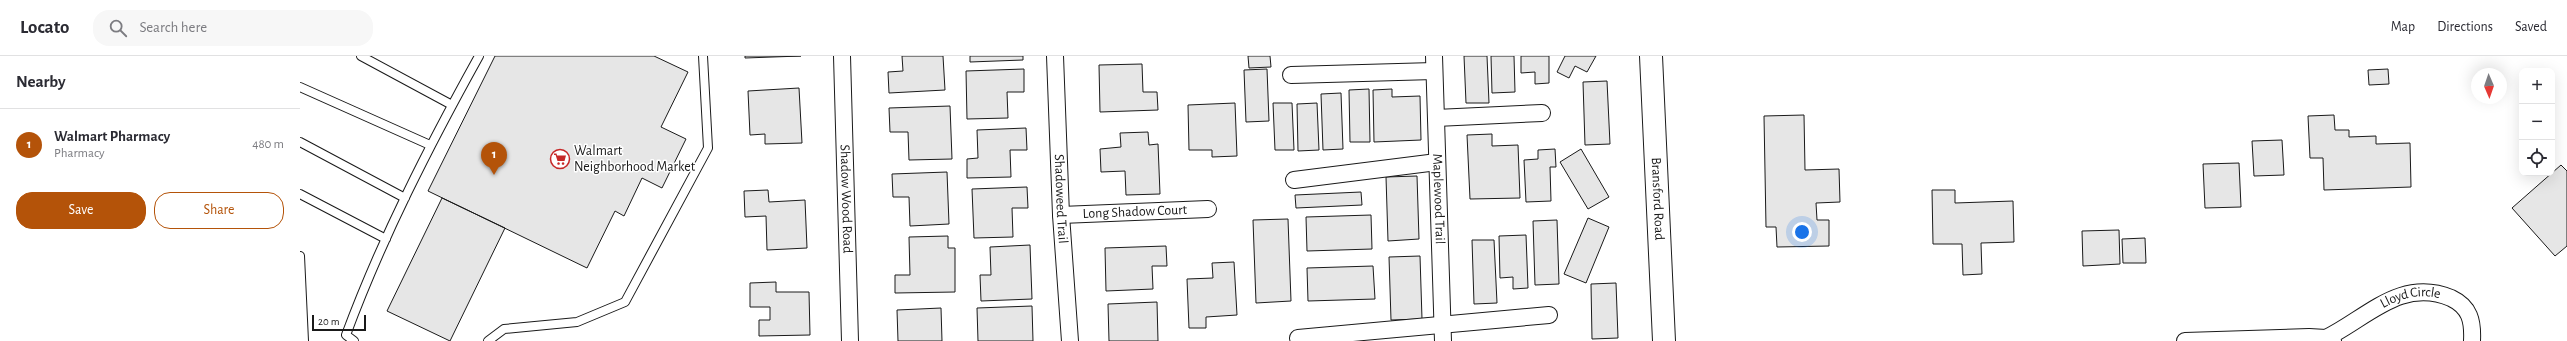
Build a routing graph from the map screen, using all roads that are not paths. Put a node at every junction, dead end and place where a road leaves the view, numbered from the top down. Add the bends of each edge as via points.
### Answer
1 (361, 56) edge
2 (479, 56) edge
3 (703, 56) edge
4 (842, 56) edge
5 (1055, 56) edge
6 (1651, 56) edge
7 (1434, 63) edge
8 (1291, 75) dead end
9 (300, 87) edge
10 (452, 105) junction
11 (1542, 113) dead end
12 (1436, 118) junction
13 (300, 142) edge
14 (430, 145) junction
15 (1437, 162) junction
16 (1294, 180) dead end
17 (300, 194) edge
18 (405, 198) junction
19 (1208, 209) dead end
20 (1061, 215) junction
21 (386, 239) junction
22 (300, 256) edge
23 (1549, 315) dead end
24 (1443, 324) junction
25 (1298, 338) dead end
26 (2329, 340) edge
27 (304, 341) edge
28 (354, 341) edge
29 (488, 341) edge
30 (850, 341) edge
31 (1070, 341) edge
32 (1443, 341) edge
33 (1664, 341) edge
34 (2185, 341) edge
35 (2472, 341) edge

1 - 10 lane
2 - 10 lane
3 - 29 lane via 708,148 625,302 577,322 504,329
4 - 30 street, Shadow Wood Road
5 - 20 street, Shadoweed Trail
6 - 33 street, Bransford Road
7 - 8 street
7 - 12 street, Maplewood Trail
9 - 14 lane
10 - 14 lane
11 - 12 street
12 - 15 street, Maplewood Trail
13 - 18 lane
14 - 18 lane
15 - 16 street
15 - 24 street, Maplewood Trail
17 - 21 lane
18 - 21 lane
19 - 20 street, Long Shadow Court
20 - 31 street, Shadoweed Trail
21 - 28 lane via 366,280 346,335
22 - 27 lane
23 - 24 street
24 - 25 street
24 - 32 street, Maplewood Trail
26 - 34 street, Lloyd Circle via 2309,337
26 - 35 street, Lloyd Circle via 2403,294 2418,291 2437,292 2462,303 2469,311

